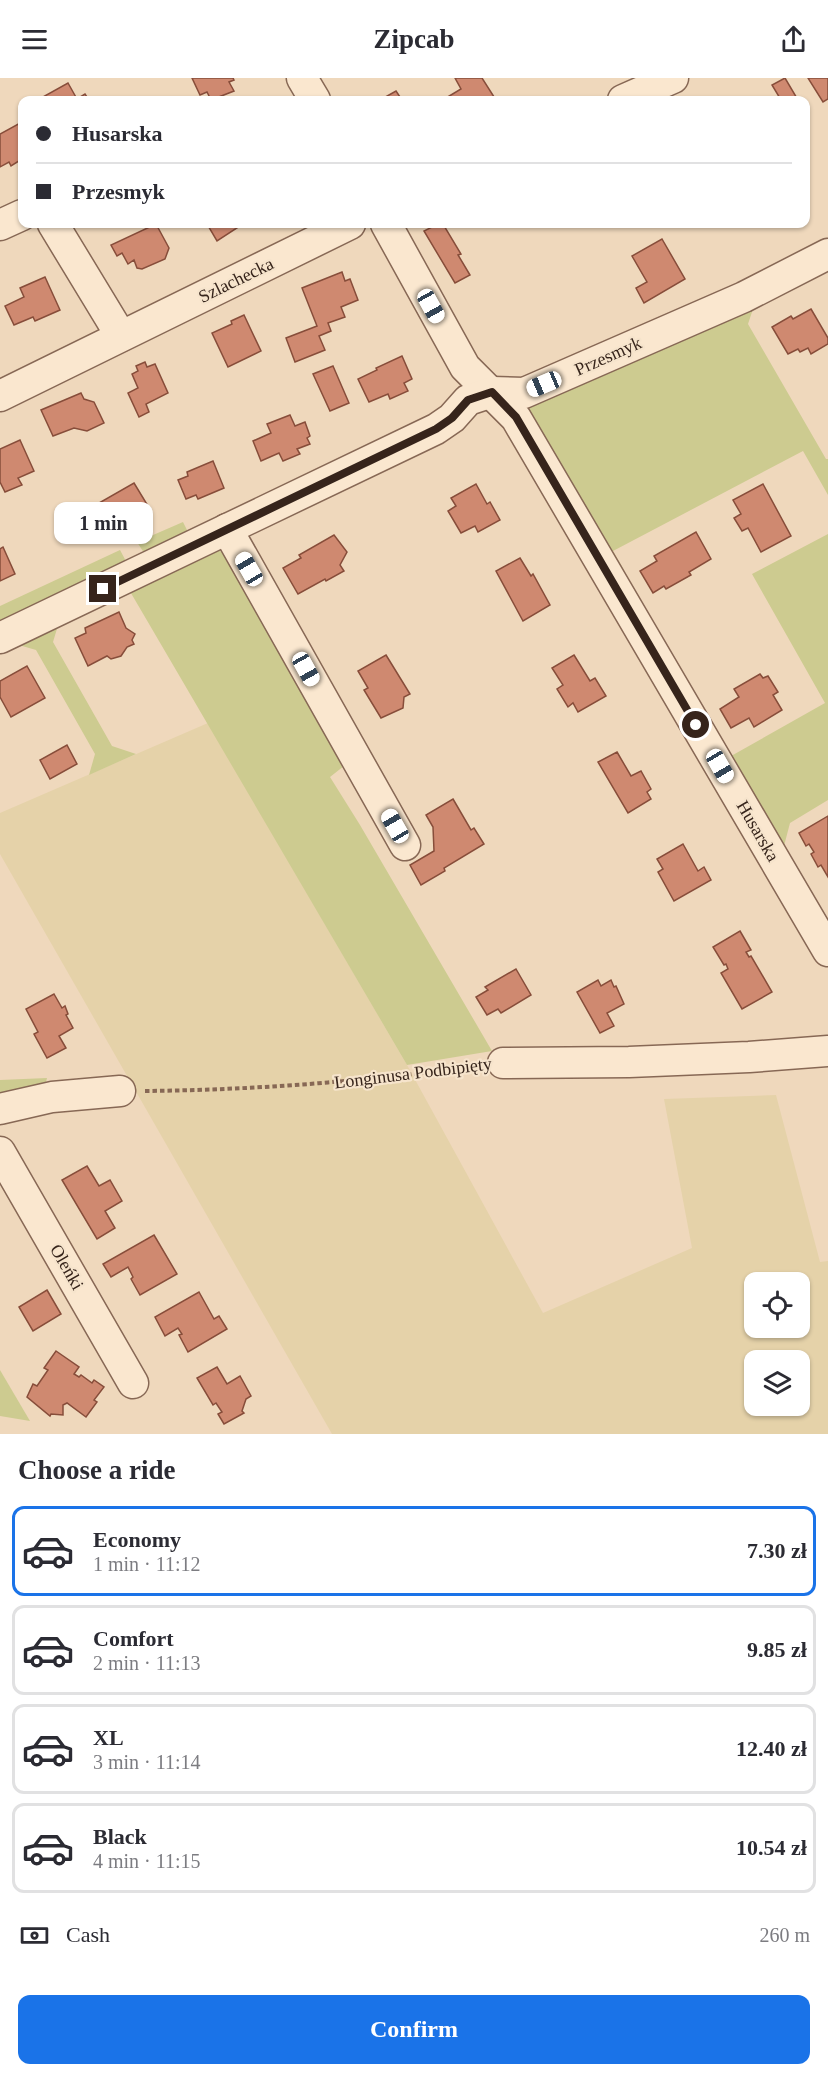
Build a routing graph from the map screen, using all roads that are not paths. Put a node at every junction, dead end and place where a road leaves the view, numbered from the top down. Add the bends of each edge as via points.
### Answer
1 (302, 78) edge
2 (673, 78) edge
3 (313, 96) edge
4 (632, 96) edge
5 (18, 217) edge
6 (0, 225) edge
7 (55, 228) edge
8 (342, 228) edge
9 (388, 228) edge
10 (828, 254) edge
11 (121, 336) junction
12 (492, 392) junction
13 (0, 396) edge
14 (227, 529) junction
15 (0, 638) edge
16 (405, 844) dead end
17 (828, 951) edge
18 (828, 1051) edge
19 (503, 1063) road end
20 (120, 1091) road end
21 (0, 1109) edge
22 (0, 1152) edge
23 (133, 1383) dead end

1 - 3 street
2 - 4 street
5 - 6 street
7 - 11 street
8 - 11 street, Szlachecka
9 - 12 street, Husarska via 465,367
10 - 12 street, Przesmyk via 744,297 524,393
11 - 13 street, Szlachecka
12 - 14 street, Przesmyk via 468,400 436,429
12 - 17 street, Husarska via 516,417
14 - 15 street, Przesmyk
14 - 16 street
18 - 19 street, Longinusa Podbipięty via 629,1062
20 - 21 street via 52,1097
22 - 23 street, Oleńki

